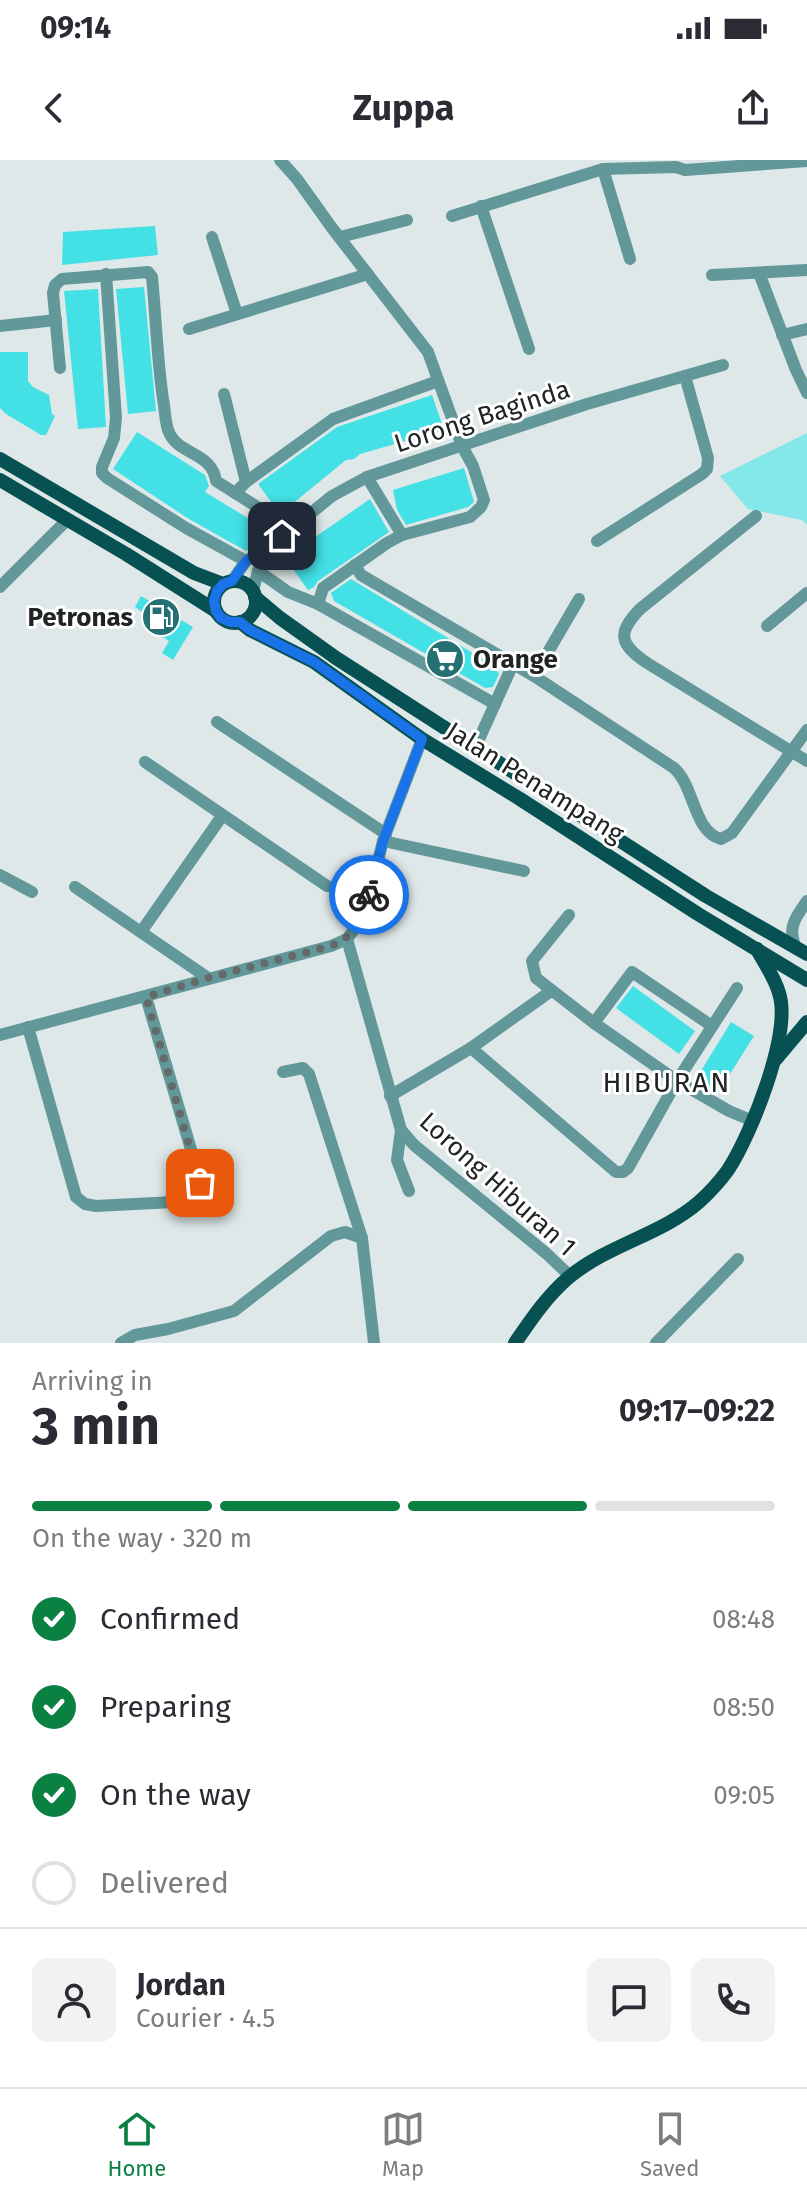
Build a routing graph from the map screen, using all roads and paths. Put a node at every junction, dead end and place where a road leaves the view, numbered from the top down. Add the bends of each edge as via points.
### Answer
1 (280, 160) edge
2 (807, 161) edge
3 (677, 162) edge
4 (603, 169) junction
5 (481, 206) junction
6 (452, 216) dead end
7 (407, 220) dead end
8 (212, 237) dead end
9 (340, 237) junction
10 (630, 259) dead end
11 (807, 270) edge
12 (759, 273) junction
13 (106, 274) junction
14 (368, 274) junction
15 (712, 275) dead end
16 (237, 314) junction
17 (56, 320) junction
18 (0, 326) edge
19 (189, 329) dead end
20 (807, 329) edge
21 (782, 335) junction
22 (529, 349) dead end
23 (723, 365) dead end
24 (60, 368) dead end
25 (685, 376) junction
26 (438, 381) junction
27 (807, 393) edge
28 (224, 394) dead end
29 (462, 446) junction
30 (0, 459) edge
31 (367, 477) junction
32 (0, 480) edge
33 (246, 482) junction
34 (235, 493) junction
35 (756, 516) dead end
36 (67, 520) junction
37 (402, 535) junction
38 (278, 540) junction
39 (597, 541) dead end
40 (246, 561) junction
41 (355, 565) junction
42 (258, 571) junction
43 (228, 583) junction
44 (0, 587) edge
45 (807, 593) edge
46 (254, 594) junction
47 (579, 599) dead end
48 (318, 604) junction
49 (216, 611) junction
50 (240, 622) junction
51 (767, 626) dead end
52 (513, 664) junction
53 (534, 676) junction
54 (495, 704) junction
55 (217, 722) dead end
56 (807, 730) edge
57 (422, 739) junction
58 (476, 746) junction
59 (791, 751) junction
60 (807, 761) edge
61 (145, 762) dead end
62 (543, 791) junction
63 (543, 814) junction
64 (222, 816) junction
65 (385, 837) junction
66 (524, 871) dead end
67 (0, 875) edge
68 (327, 886) dead end
69 (75, 887) dead end
70 (32, 892) dead end
71 (807, 901) edge
72 (569, 915) dead end
73 (793, 920) junction
74 (760, 929) junction
75 (141, 932) junction
76 (347, 939) junction
77 (757, 949) junction
78 (802, 951) edge
79 (208, 978) junction
80 (807, 980) edge
81 (737, 988) dead end
82 (551, 991) junction
83 (146, 997) junction
84 (782, 1010) junction
85 (807, 1022) edge
86 (594, 1023) junction
87 (712, 1026) junction
88 (28, 1027) junction
89 (0, 1035) edge
90 (471, 1048) junction
91 (775, 1059) junction
92 (283, 1072) dead end
93 (677, 1081) junction
94 (390, 1096) junction
95 (753, 1121) junction
96 (401, 1130) junction
97 (409, 1191) dead end
98 (362, 1238) junction
99 (738, 1259) dead end
100 (570, 1276) junction
101 (121, 1343) edge
102 (374, 1343) edge
103 (515, 1343) edge
104 (656, 1343) edge

1 - 9 street
2 - 3 street via 685,170
3 - 4 street
4 - 5 street
4 - 10 street
5 - 6 street
5 - 22 street
7 - 9 street
8 - 16 street
9 - 14 street
11 - 12 street
12 - 15 street
12 - 21 street
13 - 17 street via 62,279 55,285
13 - 34 street via 148,272 152,277 168,430 176,443 209,463 216,481
13 - 40 street via 116,418 102,473
14 - 16 street
14 - 26 street via 428,352
16 - 19 street
17 - 18 street
17 - 24 street
20 - 21 street
21 - 27 street
23 - 25 street, Lorong Baginda
25 - 29 street, Lorong Baginda
25 - 39 street via 707,469
26 - 29 street
26 - 33 street via 333,419
28 - 33 street
29 - 31 street, Lorong Baginda
29 - 37 street via 483,493 481,507 470,517
30 - 43 main road via 194,573
31 - 37 street
31 - 38 street, Lorong Baginda via 332,496
32 - 36 main road
33 - 34 street
34 - 38 street via 259,508
35 - 59 street via 640,609 623,633 632,653
36 - 44 street
36 - 49 main road
37 - 41 street
38 - 40 street, Lorong Baginda
38 - 42 street, Lorong Baginda
40 - 43 street, Lorong Baginda
41 - 48 street via 323,588
41 - 52 street via 361,575
42 - 46 street, Lorong Baginda
42 - 48 street
43 - 46 main road via 248,585
43 - 49 main road via 217,591
45 - 51 street
46 - 50 main road via 253,613
46 - 58 main road, Jalan Penampang via 324,650
47 - 53 street
48 - 54 street
49 - 50 main road via 221,618
50 - 57 main road, Jalan Penampang via 314,662
52 - 53 street
52 - 54 street
53 - 59 street via 674,768 713,837 727,837 736,828
54 - 58 street
55 - 65 street
56 - 59 street
57 - 63 main road, Jalan Penampang
57 - 65 street
58 - 62 main road, Jalan Penampang
59 - 60 street
61 - 64 street
62 - 63 main road
62 - 74 main road, Jalan Penampang
63 - 77 main road, Jalan Penampang
64 - 68 street
64 - 75 street
65 - 66 street
65 - 76 street via 364,916
67 - 70 street
69 - 75 street
71 - 73 street
72 - 82 street via 532,961 536,978
73 - 74 street
73 - 78 street via 791,931
74 - 78 main road, Jalan Penampang
75 - 79 street
76 - 79 street
76 - 94 street, Lorong Hiburan 1
77 - 80 main road, Jalan Penampang
77 - 84 main road via 779,992
79 - 83 street
81 - 87 street
82 - 86 street
82 - 90 street
83 - 88 street
83 - 88 street via 198,1173 199,1195 193,1201 96,1206 76,1197
84 - 85 main road via 793,1020
84 - 91 main road
85 - 91 main road
86 - 87 street via 632,972
86 - 93 street
87 - 93 street
88 - 89 street
90 - 93 street via 616,1172 628,1168
90 - 94 street
91 - 95 main road
92 - 98 street via 308,1071
93 - 95 street
94 - 96 street, Lorong Hiburan 1
95 - 100 main road via 727,1171 700,1201
96 - 97 street via 397,1160
96 - 100 street, Lorong Hiburan 1
98 - 101 street via 345,1232 331,1236 234,1311
98 - 102 street
99 - 104 street
100 - 103 main road

